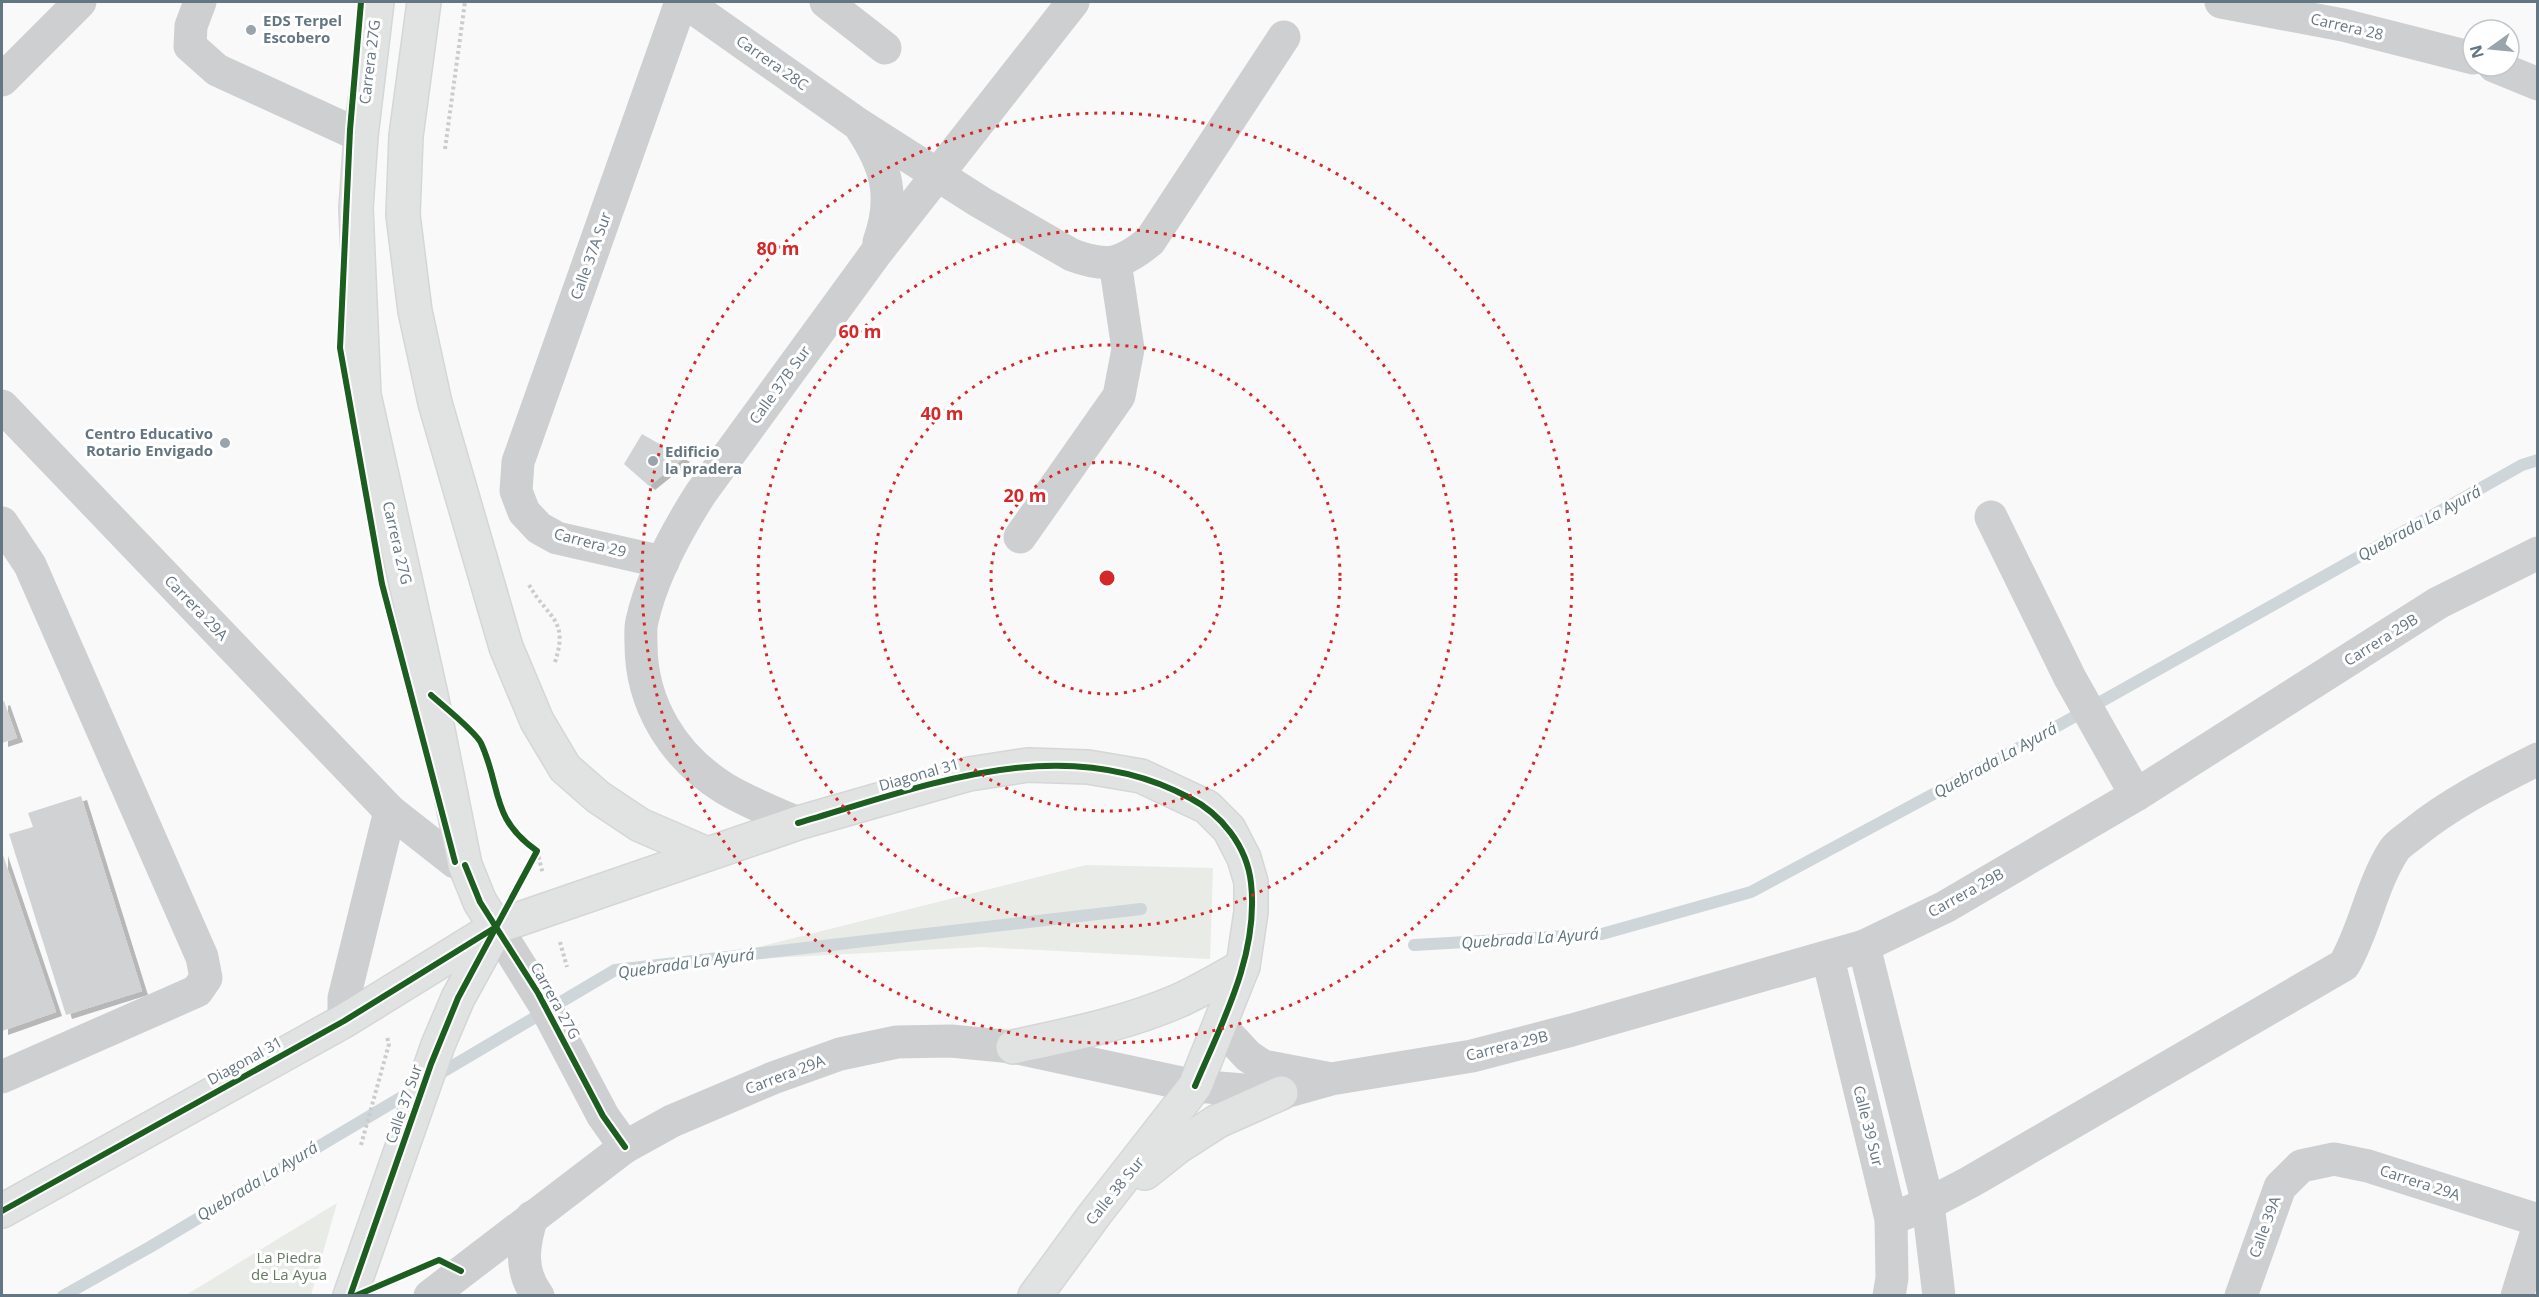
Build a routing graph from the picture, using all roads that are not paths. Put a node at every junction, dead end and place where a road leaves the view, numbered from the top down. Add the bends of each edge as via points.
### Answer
1 (80, 2) edge
2 (200, 2) edge
3 (377, 2) edge
4 (424, 2) edge
5 (683, 2) edge
6 (826, 2) edge
7 (1073, 2) edge
8 (2221, 2) edge
9 (1284, 37) dead end
10 (885, 48) dead end
11 (2461, 55) edge
12 (2521, 77) edge
13 (2, 80) edge
14 (2538, 84) edge
15 (858, 124) junction
16 (361, 136) junction
17 (937, 176) junction
18 (876, 253) junction
19 (1115, 262) junction
20 (2, 406) edge
21 (524, 512) joint
22 (1991, 517) dead end
23 (2, 523) edge
24 (1020, 537) dead end
25 (2538, 553) edge
26 (663, 562) junction
27 (2538, 759) edge
28 (2136, 795) junction
29 (390, 811) junction
30 (798, 823) junction
31 (707, 854) junction
32 (465, 865) junction
33 (496, 927) junction
34 (1864, 946) junction
35 (1828, 958) junction
36 (1243, 966) junction
37 (344, 1021) junction
38 (1220, 1026) junction
39 (1013, 1047) junction
40 (2, 1077) edge
41 (1330, 1079) junction
42 (1195, 1086) junction
43 (1281, 1094) junction
44 (625, 1147) junction
45 (2301, 1166) joint
46 (1928, 1204) junction
47 (2, 1211) edge
48 (1095, 1214) junction
49 (532, 1218) junction
50 (1891, 1219) junction
51 (2538, 1220) edge
52 (2538, 1228) edge
53 (1936, 1288) edge
54 (350, 1296) edge
55 (430, 1296) edge
56 (538, 1296) edge
57 (1035, 1296) edge
58 (1889, 1296) edge
59 (2241, 1296) edge
60 (2517, 1296) edge

1 - 13 street
2 - 16 street via 191,26 190,46 217,70
3 - 16 main road, Carrera 27G
4 - 31 main road via 406,136 404,203 415,311 435,403 506,646 537,722 565,768 598,797 640,825
5 - 15 street, Carrera 28C
5 - 21 street, Calle 37A Sur via 518,462 516,491
6 - 10 street
7 - 17 street, Calle 37B Sur
8 - 11 street, Carrera 28 via 2343,25
9 - 19 street via 1150,241
12 - 14 street
15 - 17 street, Carrera 28C
15 - 18 street, Carrera 28C via 875,150 886,182 885,226
16 - 32 main road, Carrera 27G via 356,208 364,394
17 - 18 street, Calle 37B Sur
17 - 19 street, Carrera 28C via 1072,255 1095,263
18 - 26 street, Calle 37B Sur via 701,494 678,529
19 - 24 street via 1128,349 1119,396
20 - 29 street, Carrera 29A
21 - 26 street, Carrera 29 via 539,528 557,538
22 - 28 street via 2070,678
23 - 40 street via 30,565 202,957 206,978 197,991
25 - 28 street, Carrera 29B via 2438,603
26 - 30 street, Calle 37B Sur via 641,623 641,670 657,719 690,762 722,787
27 - 46 street via 2472,792 2395,848 2344,965
28 - 34 street, Carrera 29B via 1945,907
29 - 32 street, Carrera 29A via 455,862
29 - 37 street via 344,998
30 - 31 main road, Diagonal 31
30 - 36 main road, Diagonal 31 via 969,774 1028,765 1088,767 1142,776 1207,807 1229,829 1251,882
31 - 33 main road, Diagonal 31
32 - 33 main road, Carrera 27G via 480,902
33 - 37 main road, Diagonal 31
33 - 44 street, Carrera 27G via 544,1004 603,1116
33 - 54 main road, Calle 37 Sur via 458,998 430,1064
34 - 35 street, Carrera 29B
34 - 46 street
35 - 41 street, Carrera 29B via 1472,1056
35 - 50 street, Calle 39 Sur
36 - 38 main road, Diagonal 31
36 - 39 main road via 1166,1006 1088,1031
37 - 47 main road, Diagonal 31
38 - 41 street, Carrera 29B via 1263,1066
38 - 42 main road, Diagonal 31
39 - 42 street, Carrera 29A
39 - 44 street, Carrera 29A via 951,1041 897,1042 840,1054 672,1121
41 - 43 street, Carrera 29B
42 - 43 street, Carrera 29B
42 - 48 main road, Calle 38 Sur
43 - 48 main road via 1210,1126 1179,1146
44 - 49 street, Carrera 29A
45 - 51 street, Carrera 29A via 2334,1159 2368,1166
45 - 59 street, Calle 39A via 2280,1187
46 - 50 street
46 - 53 street
48 - 57 main road, Calle 38 Sur
49 - 55 street, Carrera 29A
49 - 56 street via 524,1242 524,1264
50 - 58 street, Calle 39 Sur
52 - 60 street

